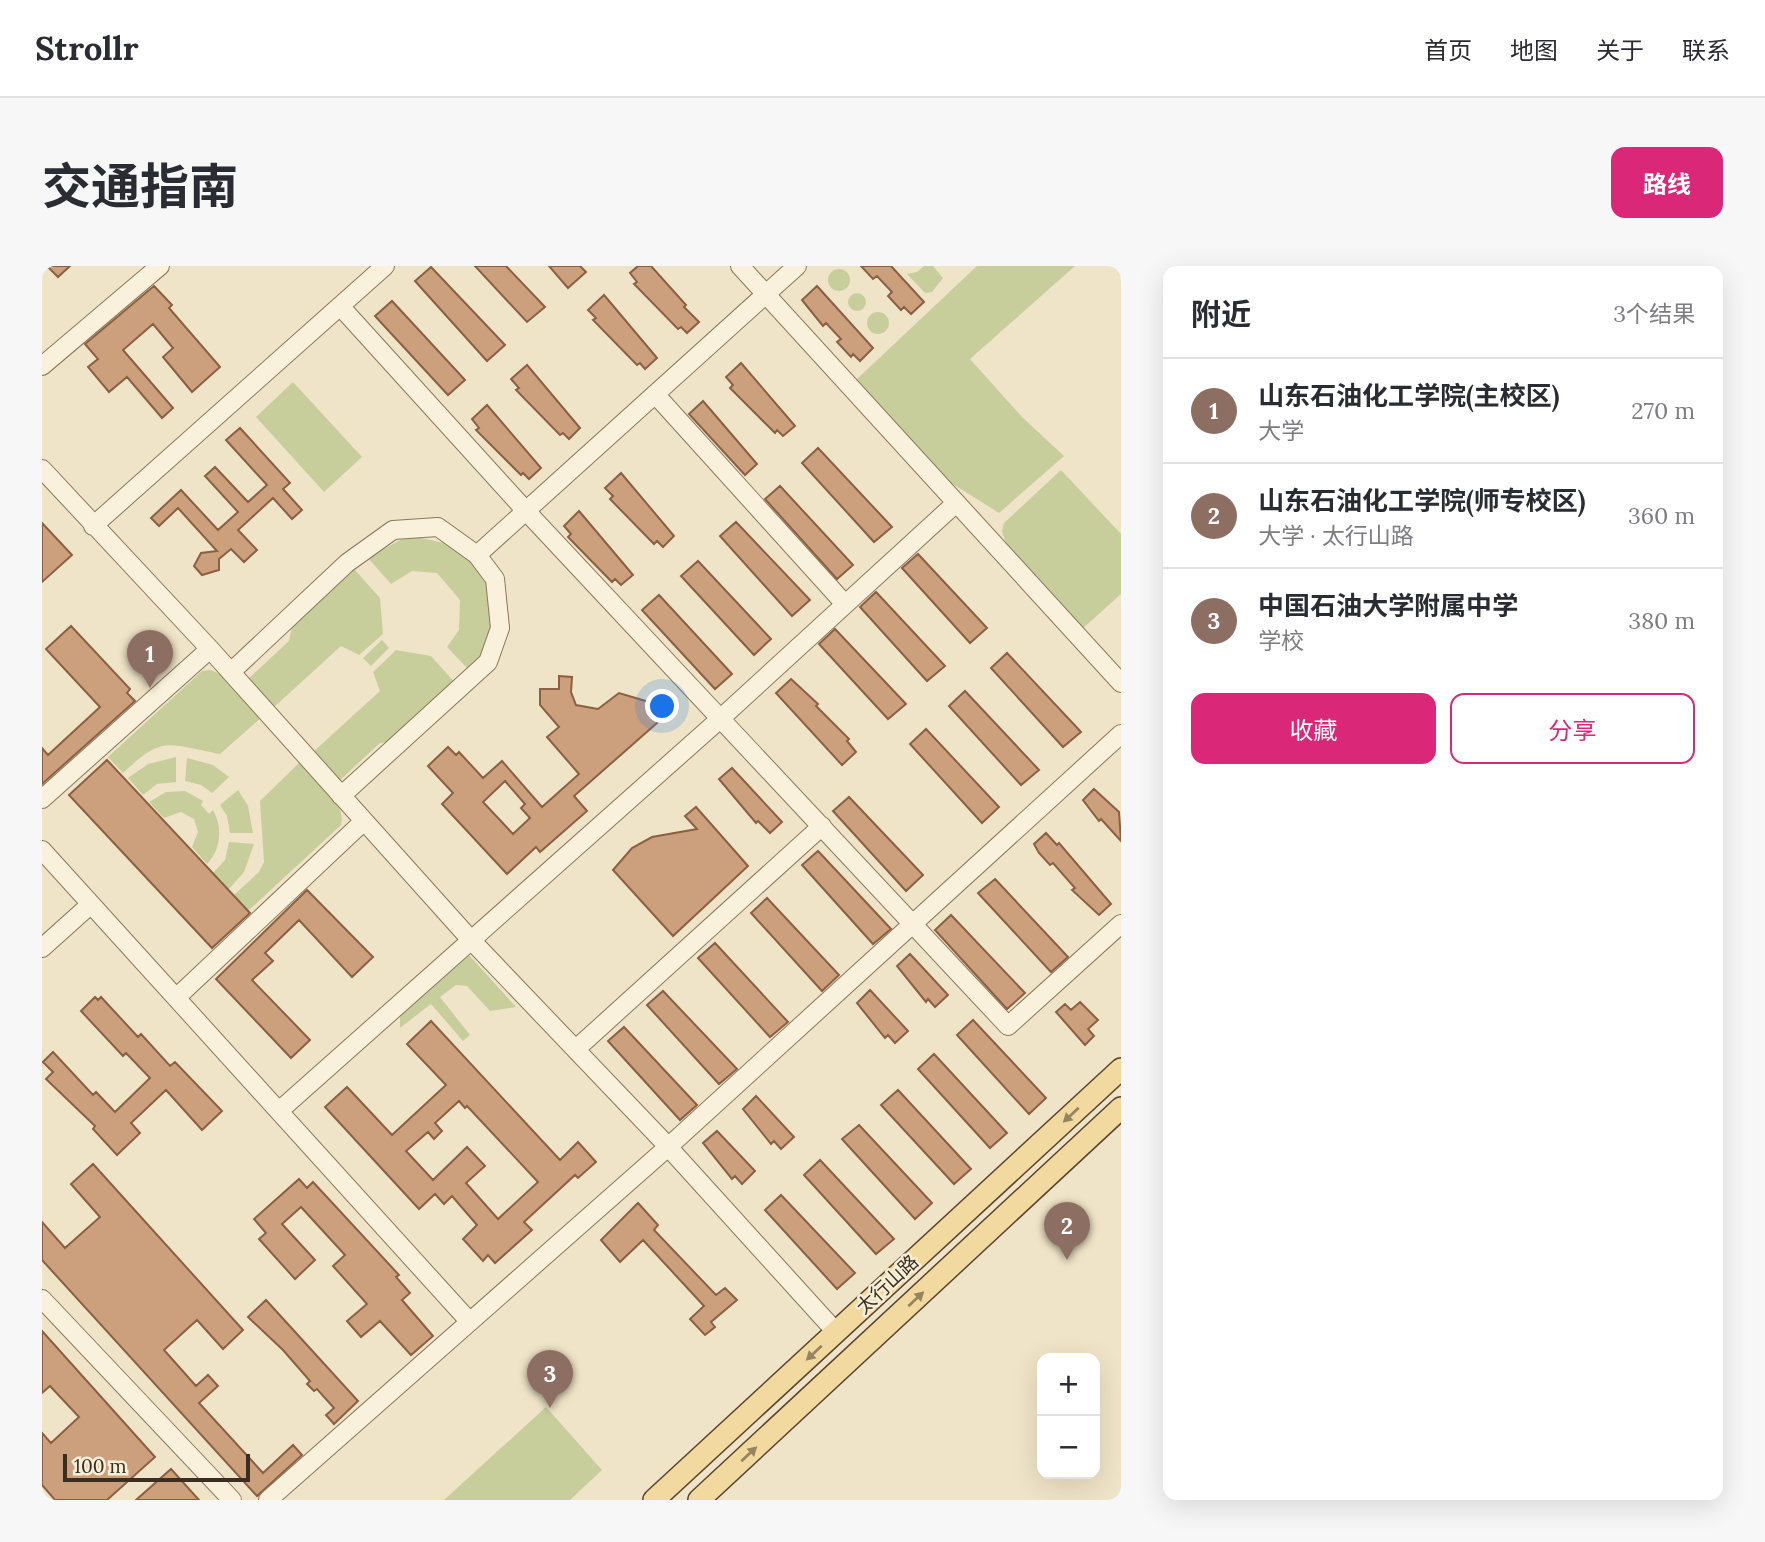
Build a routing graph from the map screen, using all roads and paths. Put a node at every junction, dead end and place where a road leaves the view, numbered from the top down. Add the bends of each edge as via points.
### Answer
1 (160, 266) edge
2 (740, 266) edge
3 (797, 266) edge
4 (378, 268) edge
5 (765, 293) junction
6 (340, 306) junction
7 (42, 366) edge
8 (655, 394) junction
9 (42, 469) edge
10 (957, 503) junction
11 (526, 511) junction
12 (93, 526) junction
13 (477, 555) junction
14 (844, 603) junction
15 (210, 649) junction
16 (231, 672) junction
17 (1121, 683) edge
18 (720, 719) junction
19 (1121, 734) edge
20 (341, 796) junction
21 (42, 799) edge
22 (365, 821) junction
23 (821, 826) junction
24 (42, 850) edge
25 (91, 904) junction
26 (1121, 924) edge
27 (915, 925) junction
28 (471, 940) junction
29 (42, 948) edge
30 (176, 998) junction
31 (576, 1049) junction
32 (1121, 1069) edge
33 (1121, 1108) edge
34 (280, 1112) junction
35 (668, 1147) junction
36 (42, 1298) edge
37 (469, 1321) junction
38 (836, 1332) junction
39 (232, 1500) edge
40 (268, 1500) edge
41 (654, 1500) edge
42 (699, 1500) edge

1 - 7 lane
2 - 5 lane
3 - 5 lane
4 - 6 lane
5 - 8 lane
5 - 10 lane
6 - 11 lane
6 - 12 lane
8 - 11 lane
8 - 14 lane
9 - 12 lane
10 - 14 lane
10 - 17 lane
11 - 13 lane
11 - 18 lane
12 - 15 lane
13 - 16 lane via 438,527 393,530 347,563
13 - 20 lane via 495,579 500,628 488,662
14 - 18 lane
15 - 16 lane
15 - 21 lane
16 - 20 lane
18 - 23 lane
18 - 28 lane
19 - 27 lane
20 - 22 lane
22 - 28 lane
22 - 30 lane
23 - 27 lane
23 - 31 lane
24 - 25 lane
25 - 29 lane
25 - 30 lane
26 - 27 lane via 1008,1026
27 - 35 lane
28 - 31 lane
28 - 34 lane
30 - 34 lane
31 - 35 lane
32 -> 38 main road, 太行山路
42 -> 33 main road, 太行山路
34 - 37 lane
35 - 37 lane
35 - 38 lane
36 - 39 lane
37 - 40 lane
38 -> 41 main road, 太行山路

